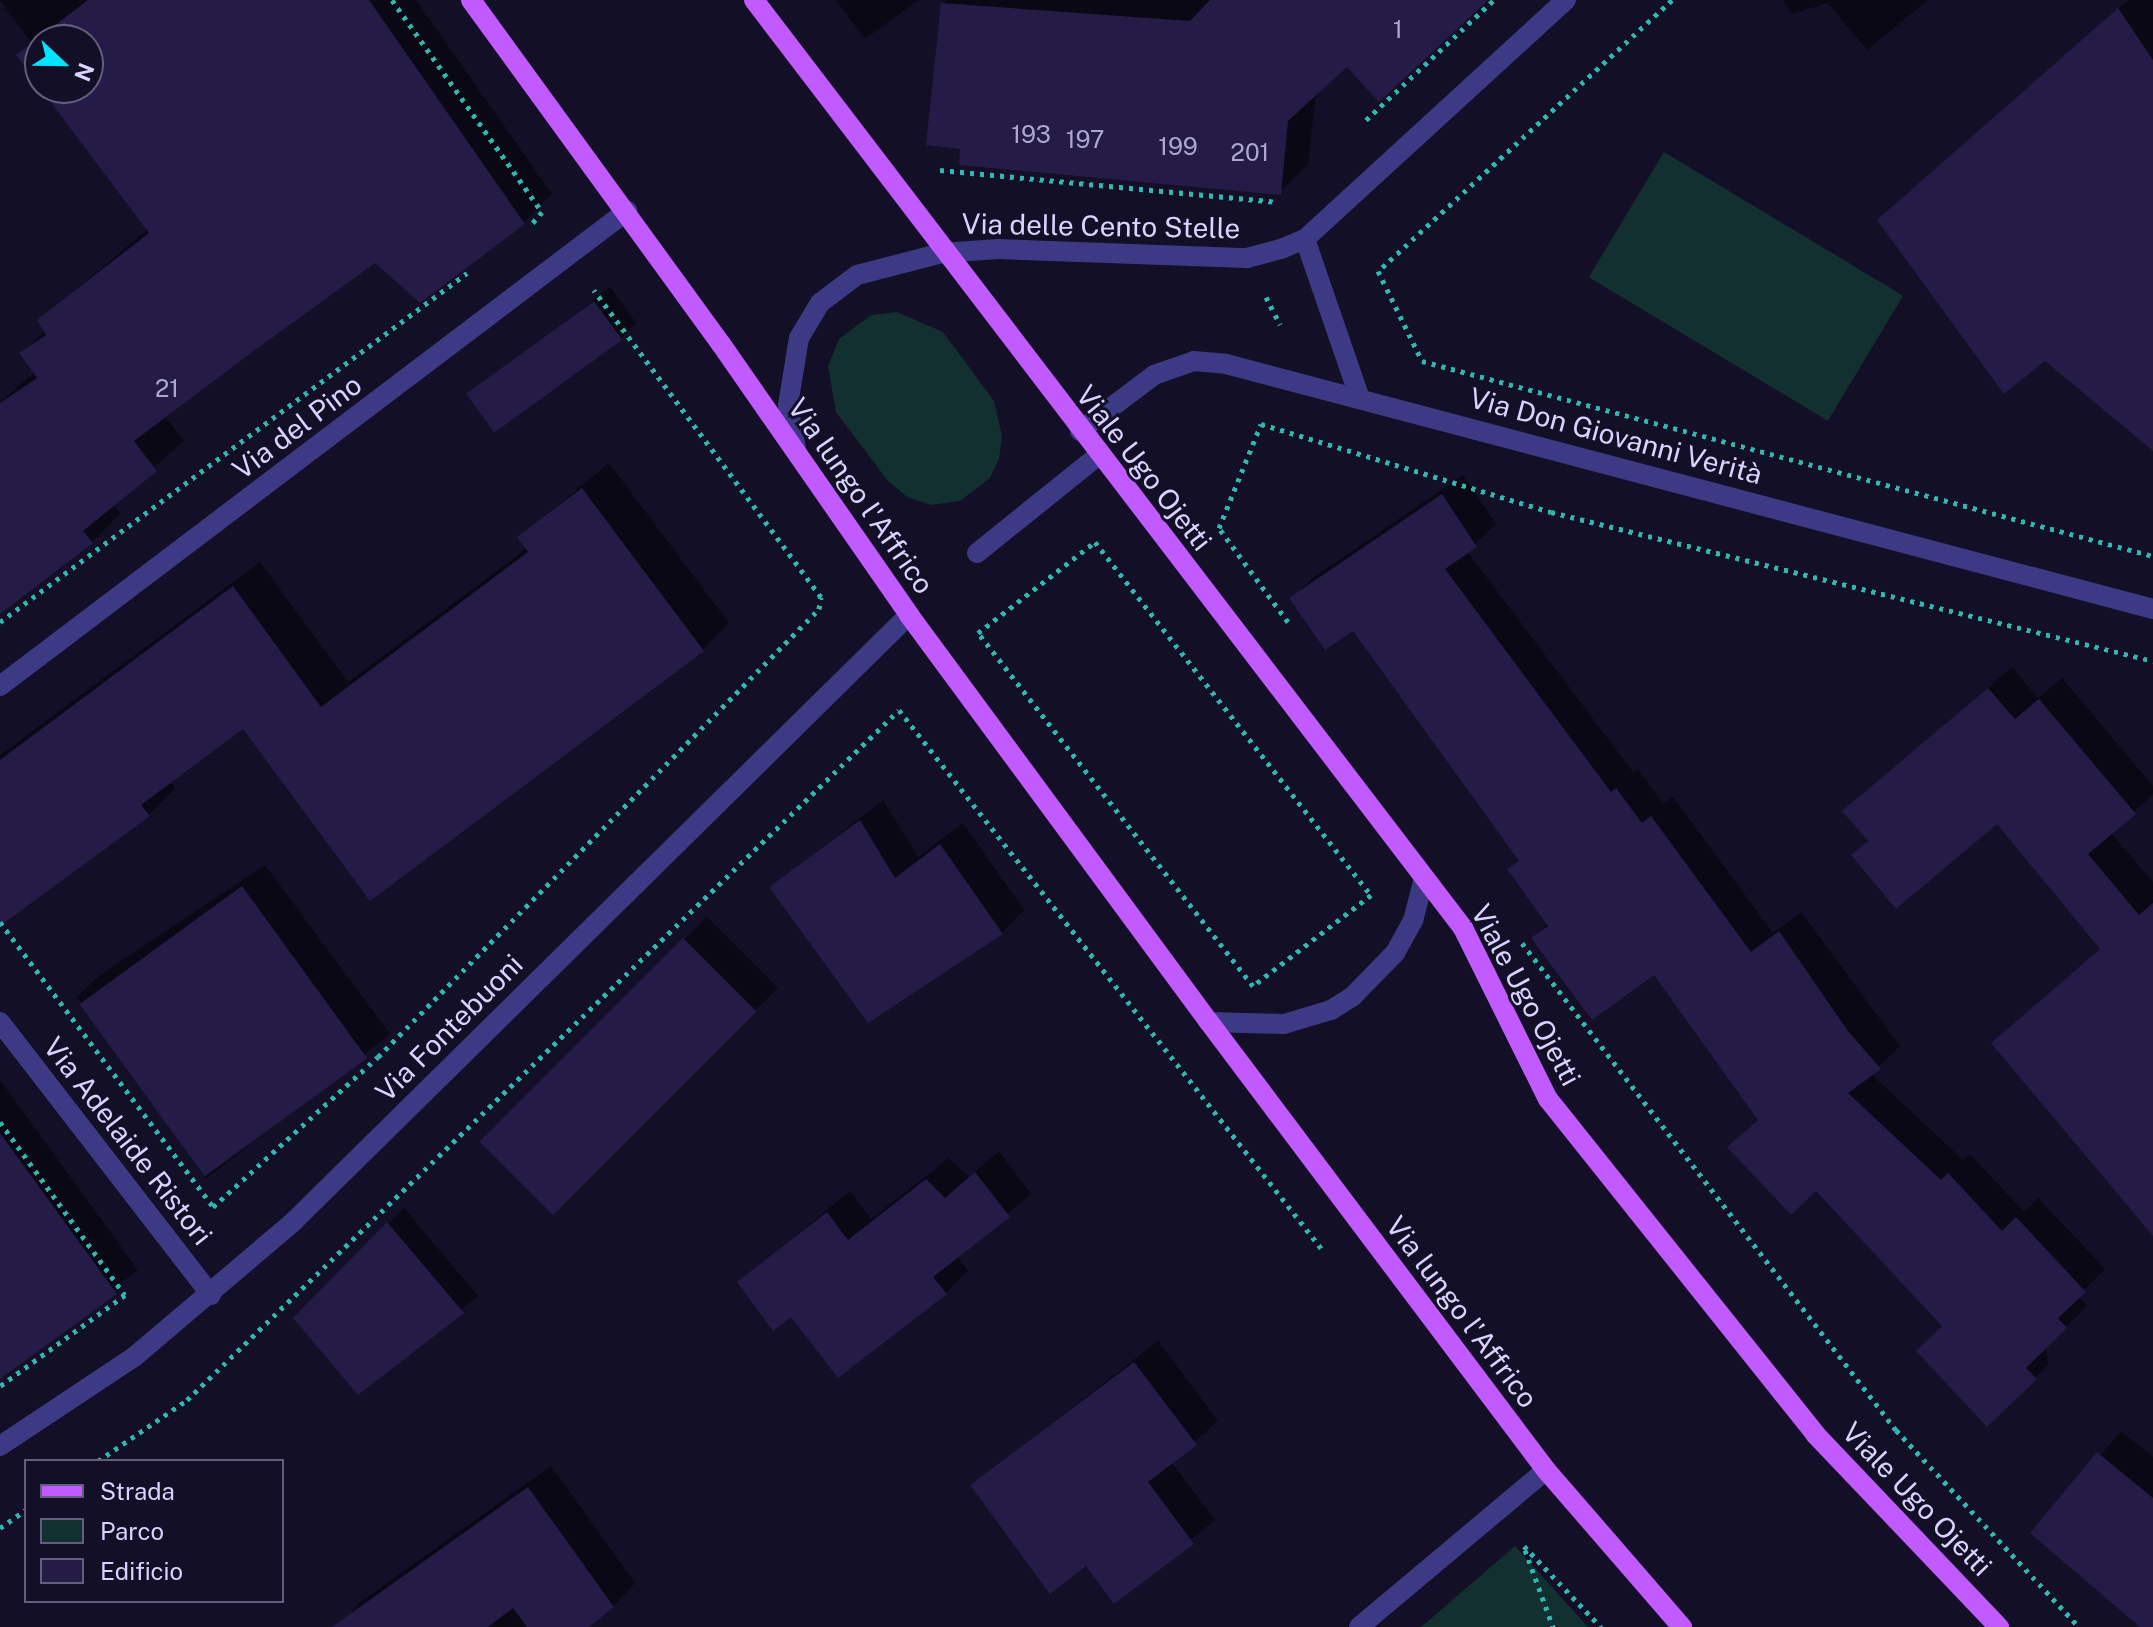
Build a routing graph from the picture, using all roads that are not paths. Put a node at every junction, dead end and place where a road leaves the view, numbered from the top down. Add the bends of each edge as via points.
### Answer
1 (471, 0) edge
2 (754, 0) edge
3 (1566, 0) edge
4 (627, 211) junction
5 (1305, 239) junction
6 (942, 253) junction
7 (1359, 396) junction
8 (1080, 431) junction
9 (796, 449) junction
10 (1099, 455) junction
11 (977, 553) dead end
12 (2153, 609) edge
13 (909, 615) junction
14 (0, 686) edge
15 (1424, 878) junction
16 (0, 1022) edge
17 (1209, 1022) junction
18 (211, 1295) junction
19 (0, 1446) edge
20 (1546, 1470) junction
21 (1359, 1627) edge
22 (1682, 1627) edge
23 (1999, 1627) edge

1 - 4 main road, Via lungo l'Affrico
2 - 6 main road, Viale Ugo Ojetti
3 - 5 street, Via delle Cento Stelle
4 - 9 main road, Via lungo l'Affrico
4 - 14 street, Via del Pino
5 - 6 street, Via delle Cento Stelle via 1247,258 998,249
5 - 7 street
6 - 8 main road, Viale Ugo Ojetti
6 - 9 street, Via lungo l'Affrico via 857,275 820,303 799,338 790,372
7 - 8 street, Via Don Giovanni Verità via 1194,361 1154,375
7 - 12 street, Via Don Giovanni Verità
8 - 10 main road, Viale Ugo Ojetti
9 - 13 main road, Via lungo l'Affrico
10 - 11 street
10 - 15 main road, Viale Ugo Ojetti
13 - 17 main road, Via lungo l'Affrico
13 - 18 street, Via Fontebuoni via 292,1223
15 - 17 street via 1413,921 1395,953 1353,996 1331,1010 1284,1024
15 - 23 main road, Viale Ugo Ojetti via 1463,928 1548,1099 1815,1434
16 - 18 street, Via Adelaide Ristori
17 - 20 main road, Via lungo l'Affrico
18 - 19 street, Via Fontebuoni via 134,1357
20 - 21 street
20 - 22 main road, Via lungo l'Affrico

